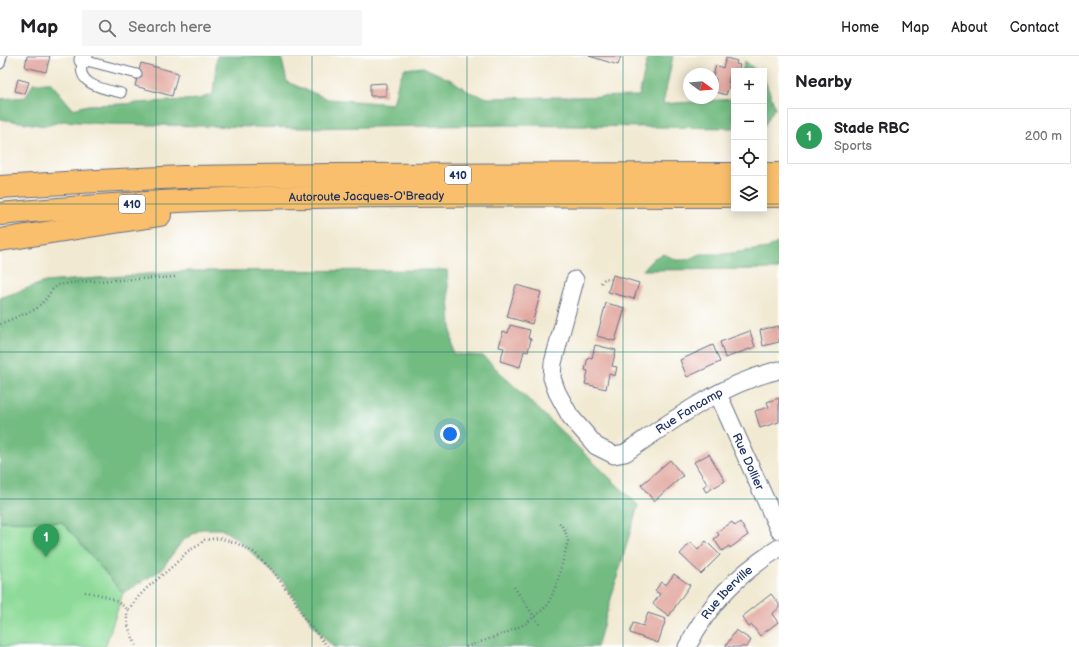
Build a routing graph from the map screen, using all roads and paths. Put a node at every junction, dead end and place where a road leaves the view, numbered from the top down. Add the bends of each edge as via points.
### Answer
1 (2, 56) edge
2 (83, 58) edge
3 (0, 64) edge
4 (136, 74) dead end
5 (121, 93) dead end
6 (731, 174) edge
7 (767, 174) edge
8 (779, 174) edge
9 (0, 187) edge
10 (731, 196) edge
11 (767, 196) edge
12 (779, 196) edge
13 (264, 198) junction
14 (0, 214) edge
15 (0, 240) edge
16 (176, 277) dead end
17 (611, 279) dead end
18 (575, 280) dead end
19 (601, 283) dead end
20 (0, 324) edge
21 (779, 370) edge
22 (718, 394) junction
23 (558, 521) dead end
24 (779, 530) edge
25 (779, 548) edge
26 (514, 587) dead end
27 (85, 592) dead end
28 (128, 610) junction
29 (535, 617) junction
30 (540, 625) dead end
31 (137, 647) edge
32 (328, 647) edge
33 (466, 647) edge
34 (687, 647) edge

1 - 3 lane
2 - 4 lane
2 - 5 lane via 81,69 85,79 95,86
6 - 9 highway, Autoroute Jacques-O'Bready / 410 via 182,177
7 - 8 highway
10 - 13 highway, Autoroute Jacques-O'Bready / 410
11 - 12 highway
13 - 14 highway, Autoroute Jacques-O'Bready / 410
13 - 15 highway
16 - 20 path via 58,285 36,309
17 - 19 path via 605,278
18 - 22 street, Rue Fancamp via 553,363 552,378 570,416 596,446 614,454 625,453 690,409
21 - 22 street, Rue Fancamp via 744,381
22 - 24 street, Rue Dollier
23 - 29 path via 567,535 567,547 550,601
25 - 34 street, Rue Iberville via 755,564 723,593 698,626
26 - 29 path
27 - 28 path via 108,596
28 - 31 path via 127,621
28 - 32 path via 139,596 188,551 201,544 203,540 219,538 238,544 259,556
29 - 30 path
29 - 33 path via 527,624

